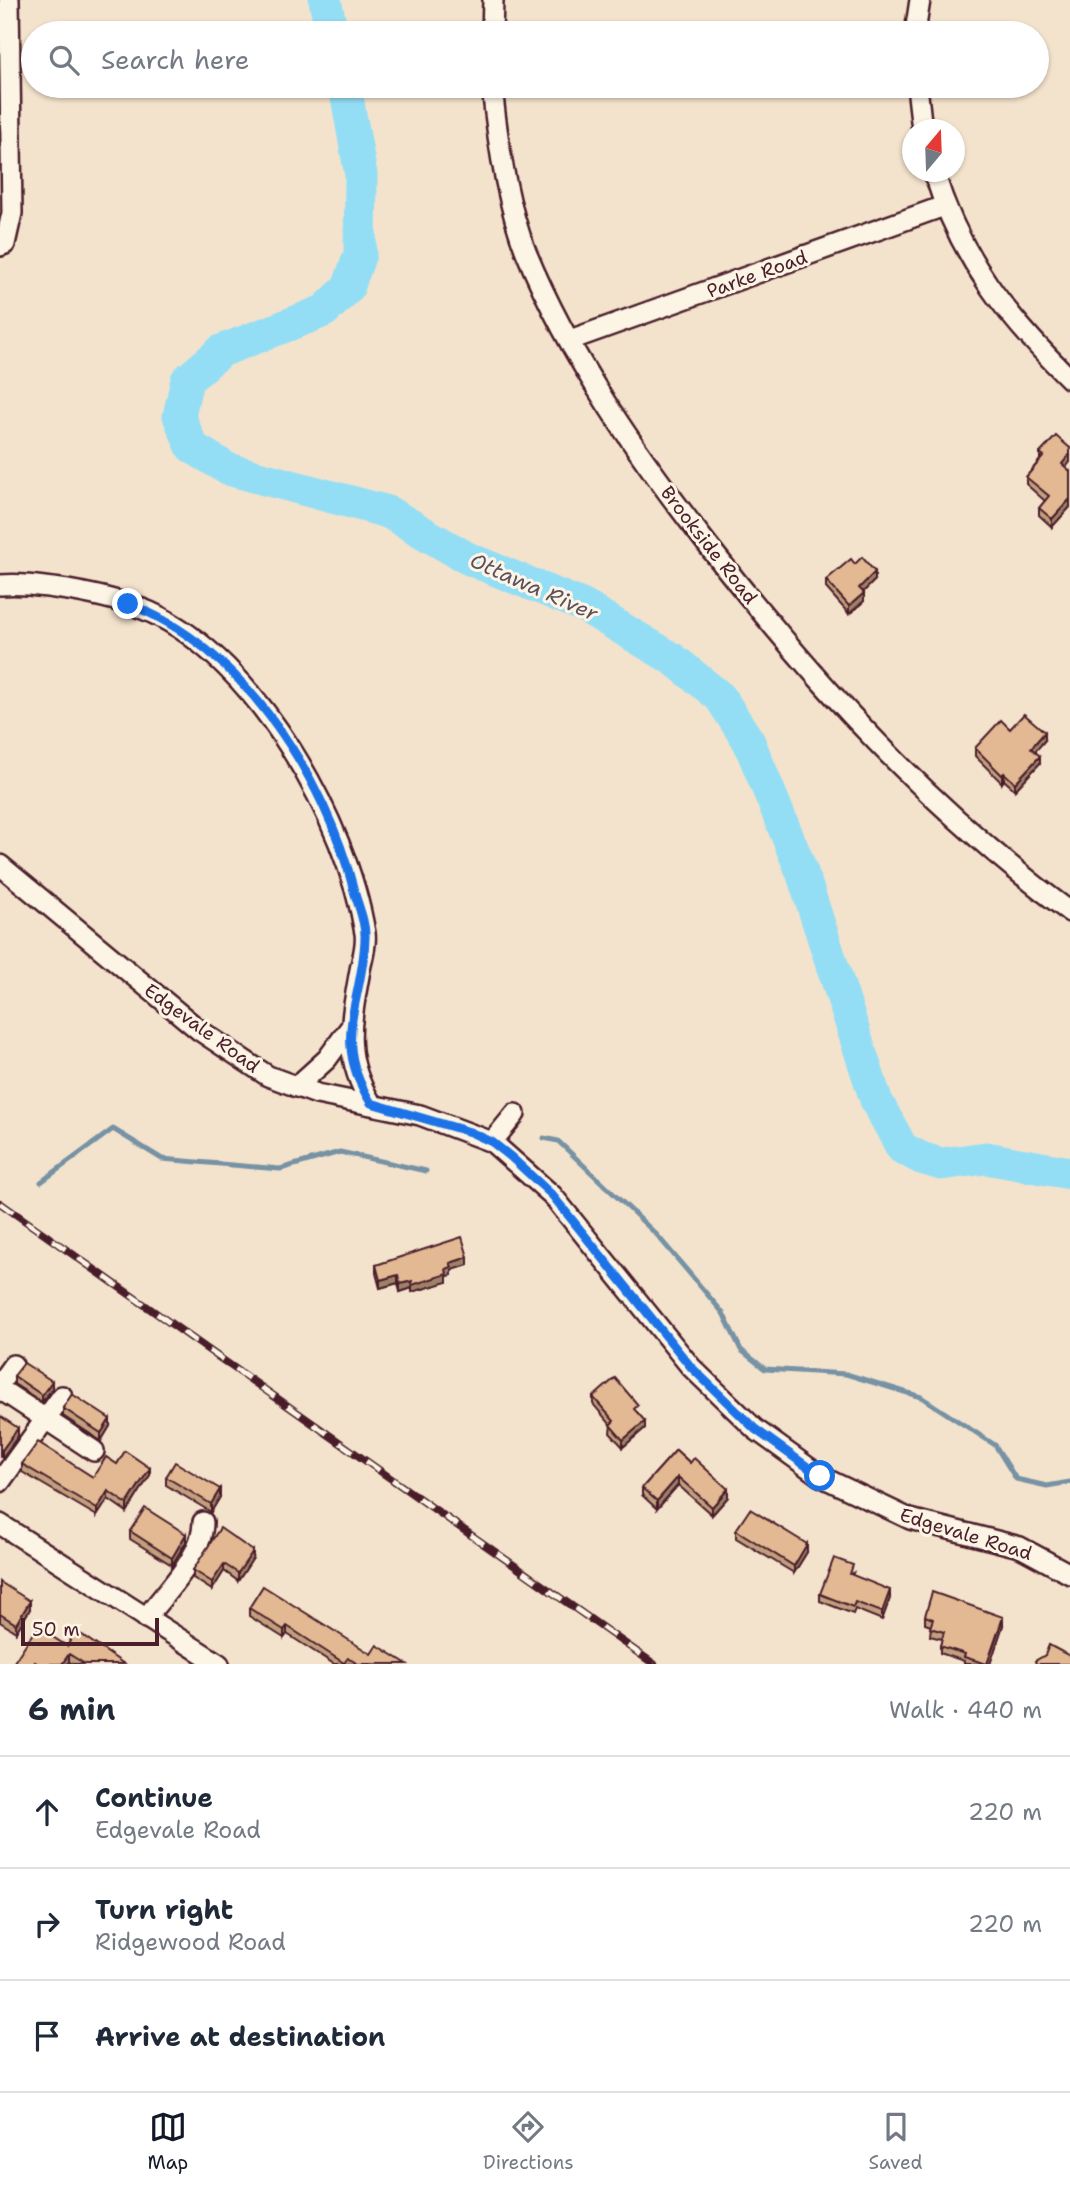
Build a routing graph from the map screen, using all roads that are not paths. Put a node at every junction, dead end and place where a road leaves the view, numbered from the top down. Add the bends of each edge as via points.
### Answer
1 (9, 0) edge
2 (493, 0) edge
3 (920, 0) edge
4 (492, 21) edge
5 (917, 21) edge
6 (494, 98) edge
7 (918, 98) edge
8 (921, 119) edge
9 (937, 182) edge
10 (944, 205) junction
11 (0, 246) edge
12 (570, 340) junction
13 (1070, 379) edge
14 (0, 585) edge
15 (0, 865) edge
16 (1070, 912) edge
17 (349, 1029) junction
18 (296, 1087) junction
19 (371, 1103) junction
20 (515, 1114) dead end
21 (492, 1142) junction
22 (13, 1365) dead end
23 (0, 1383) edge
24 (0, 1390) edge
25 (62, 1396) dead end
26 (45, 1420) junction
27 (94, 1451) dead end
28 (0, 1482) edge
29 (203, 1521) dead end
30 (0, 1524) edge
31 (1070, 1574) edge
32 (146, 1618) junction
33 (209, 1661) edge

1 - 11 street via 12,213 5,244
2 - 4 street
3 - 5 street
6 - 12 street, Brookside Road via 525,249
7 - 8 street
9 - 10 street
10 - 12 street, Parke Road
10 - 13 street via 984,282 1028,337
12 - 16 street, Brookside Road via 668,494 800,658 955,821
14 - 17 street via 21,583 103,596 152,613 218,660 289,743 308,773 346,859 366,936
15 - 18 street, Edgevale Road via 199,1030 268,1076
17 - 18 street via 327,1059
17 - 19 street via 355,1070
18 - 19 street, Edgevale Road
19 - 21 street, Edgevale Road via 420,1115
20 - 21 street
21 - 31 street, Edgevale Road via 552,1195 691,1367 755,1429 820,1476 865,1500 910,1519 1020,1547
22 - 23 street
24 - 26 street
25 - 26 street
26 - 27 street
26 - 28 street
29 - 32 street via 193,1554
30 - 32 street
32 - 33 street

